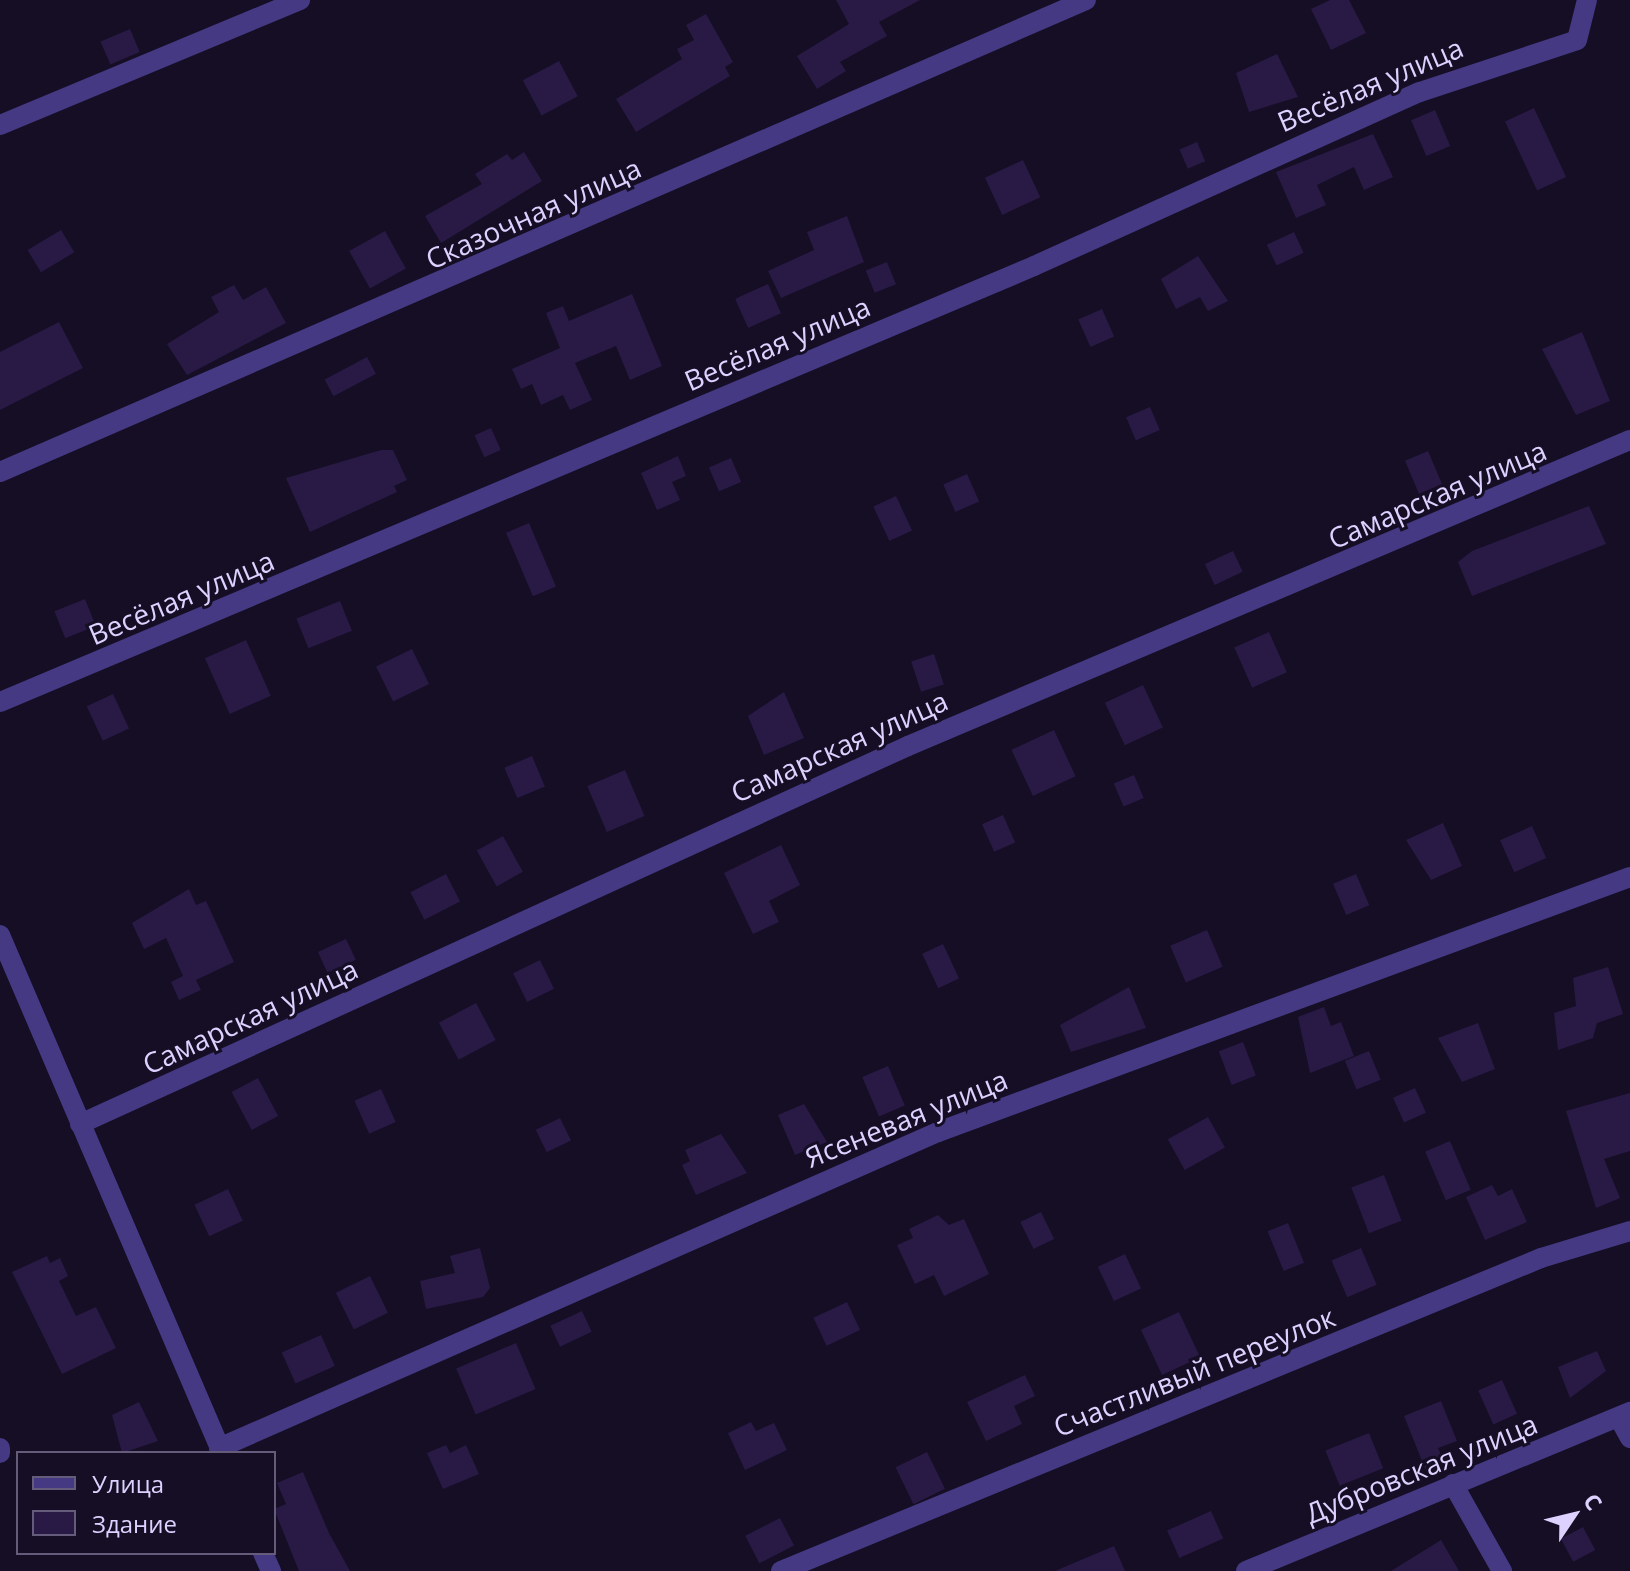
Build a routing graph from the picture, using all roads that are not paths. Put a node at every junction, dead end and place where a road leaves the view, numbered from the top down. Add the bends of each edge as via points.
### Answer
1 (300, 0) edge
2 (1086, 0) edge
3 (1587, 0) edge
4 (0, 125) edge
5 (1630, 440) edge
6 (0, 472) edge
7 (0, 702) edge
8 (1630, 877) edge
9 (0, 935) edge
10 (7, 973) edge
11 (80, 1124) junction
12 (1630, 1231) edge
13 (1624, 1415) edge
14 (1630, 1438) edge
15 (220, 1450) edge
16 (1453, 1484) junction
17 (781, 1571) edge
18 (1246, 1571) edge
19 (1502, 1571) edge

1 - 4 street
2 - 6 street, Сказочная улица
3 - 7 street, Весёлая улица via 1577,40 1447,81 1034,266
5 - 11 street, Самарская улица via 922,740
8 - 15 street, Ясеневая улица via 938,1132
9 - 10 street
10 - 11 street
11 - 15 street
12 - 17 street, Счастливый переулок via 1541,1258
13 - 14 street, Дубровская улица
13 - 16 street, Дубровская улица
16 - 18 street, Дубровская улица
16 - 19 street

